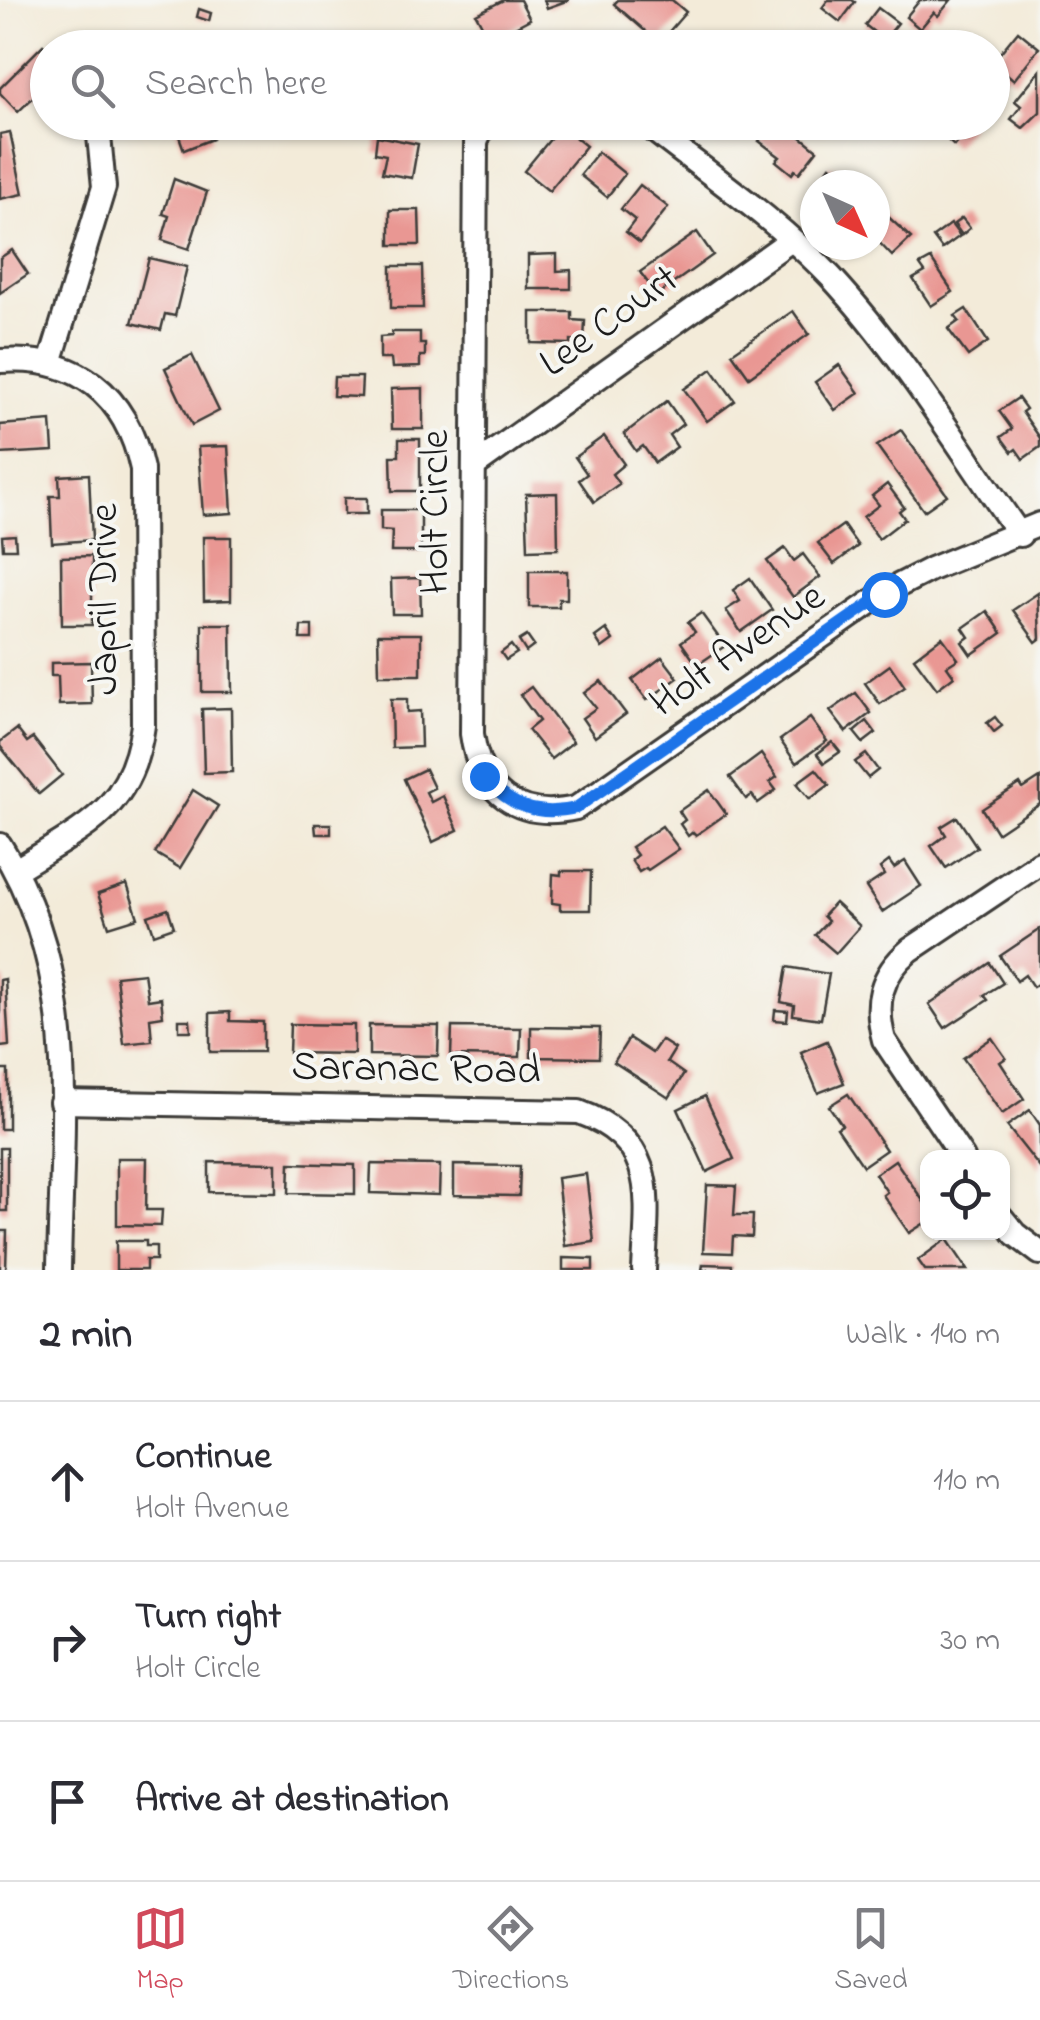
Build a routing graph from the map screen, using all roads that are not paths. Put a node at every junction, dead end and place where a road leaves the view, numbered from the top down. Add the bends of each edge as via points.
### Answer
1 (99, 140) edge
2 (477, 140) edge
3 (666, 140) edge
4 (791, 240) junction
5 (0, 361) edge
6 (50, 363) junction
7 (474, 466) junction
8 (1030, 530) edge
9 (593, 799) joint
10 (0, 845) edge
11 (1040, 864) edge
12 (16, 870) junction
13 (61, 1102) junction
14 (957, 1150) edge
15 (1010, 1229) edge
16 (1040, 1253) edge
17 (59, 1270) edge
18 (644, 1270) edge

1 - 6 street via 104,188
2 - 7 street, Holt Circle
3 - 4 street
4 - 7 street, Lee Court
4 - 8 street via 873,324
5 - 6 street, Japril Drive
6 - 12 street, Japril Drive via 110,398 136,444 142,470 143,725 132,774 117,798
7 - 9 street, Holt Circle via 475,757 497,792 515,804 557,812
8 - 9 street, Holt Avenue via 884,594
10 - 12 street
11 - 14 street via 896,962 878,998 884,1040
12 - 13 street via 45,939 57,990
13 - 17 street
13 - 18 street, Saranac Road via 579,1112 620,1134 644,1170
15 - 16 street

